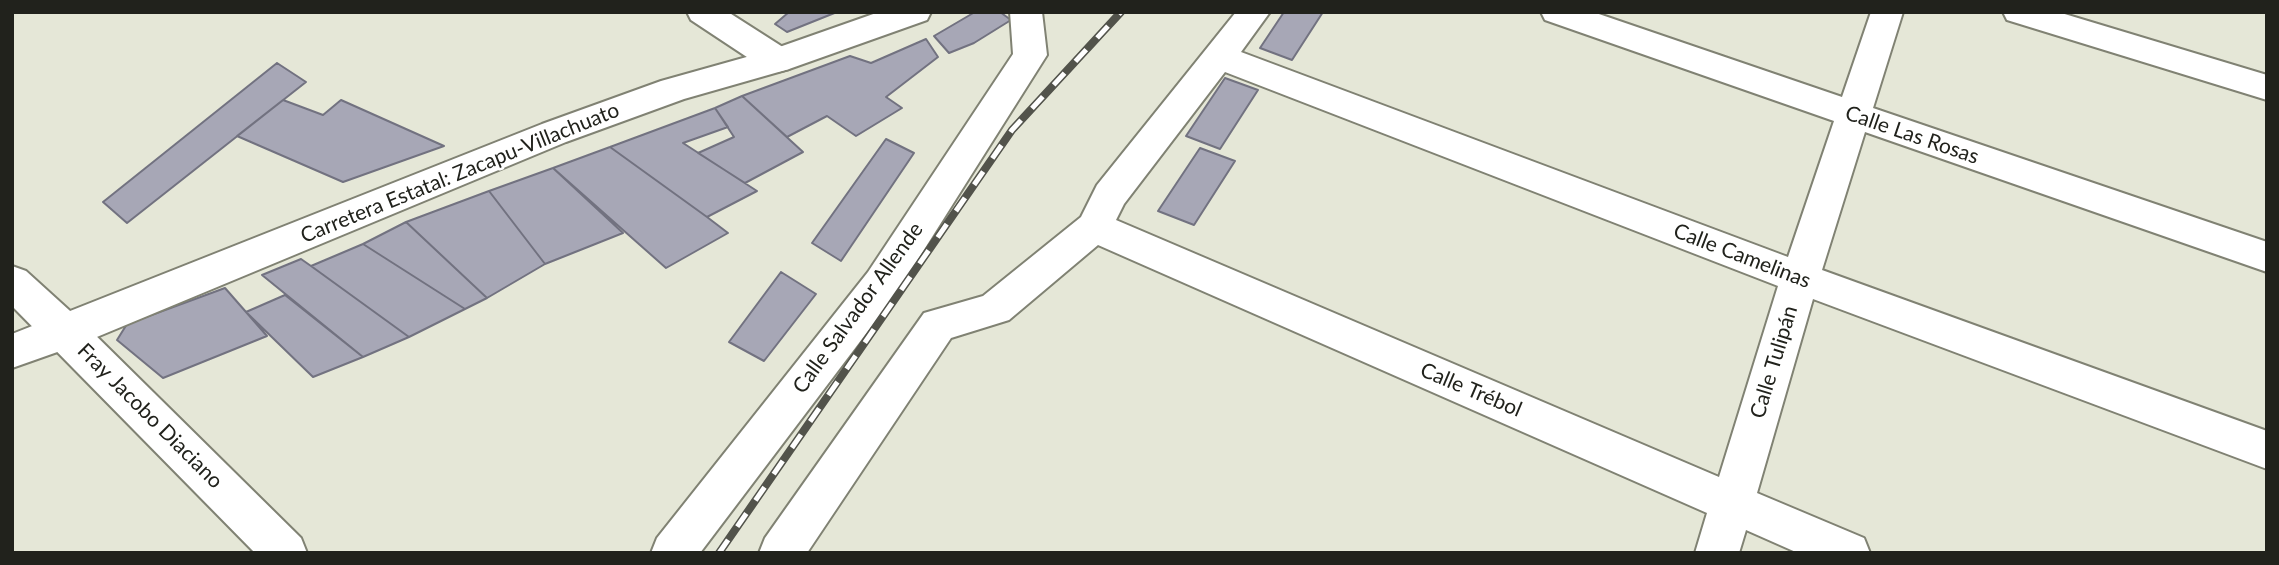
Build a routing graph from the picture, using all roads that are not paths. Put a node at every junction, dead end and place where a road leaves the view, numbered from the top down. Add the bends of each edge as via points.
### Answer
1 (703, 12) edge
2 (915, 12) edge
3 (1026, 12) edge
4 (1254, 12) edge
5 (1557, 12) edge
6 (1887, 12) edge
7 (2019, 12) edge
8 (1219, 57) junction
9 (777, 60) junction
10 (2267, 88) edge
11 (1855, 115) junction
12 (1094, 227) junction
13 (2267, 257) edge
14 (1800, 278) junction
15 (12, 282) edge
16 (66, 332) junction
17 (12, 351) edge
18 (2267, 450) edge
19 (1731, 503) junction
20 (285, 553) edge
21 (673, 553) edge
22 (782, 553) edge
23 (1717, 553) edge
24 (1848, 553) edge

1 - 9 street
2 - 9 street, Carretera Estatal: Zacapu-Villachuato
3 - 21 street, Calle Salvador Allende via 1030,55 882,284
4 - 8 street
5 - 11 street, Calle Las Rosas
6 - 11 street, Calle Tulipán
7 - 10 street
8 - 12 street via 1110,195
8 - 14 street, Calle Camelinas
9 - 16 street, Carretera Estatal: Zacapu-Villachuato via 673,90 554,133
11 - 13 street, Calle Las Rosas
11 - 14 street, Calle Tulipán
12 - 19 street, Calle Trébol
12 - 22 street via 995,309 938,325
14 - 18 street, Calle Camelinas
14 - 19 street, Calle Tulipán
15 - 16 street, Fray Jacobo Diaciano
16 - 17 street, Carretera Estatal: Zacapu-Villachuato
16 - 20 street, Fray Jacobo Diaciano
19 - 23 street, Calle Tulipán
19 - 24 street, Calle Trébol

